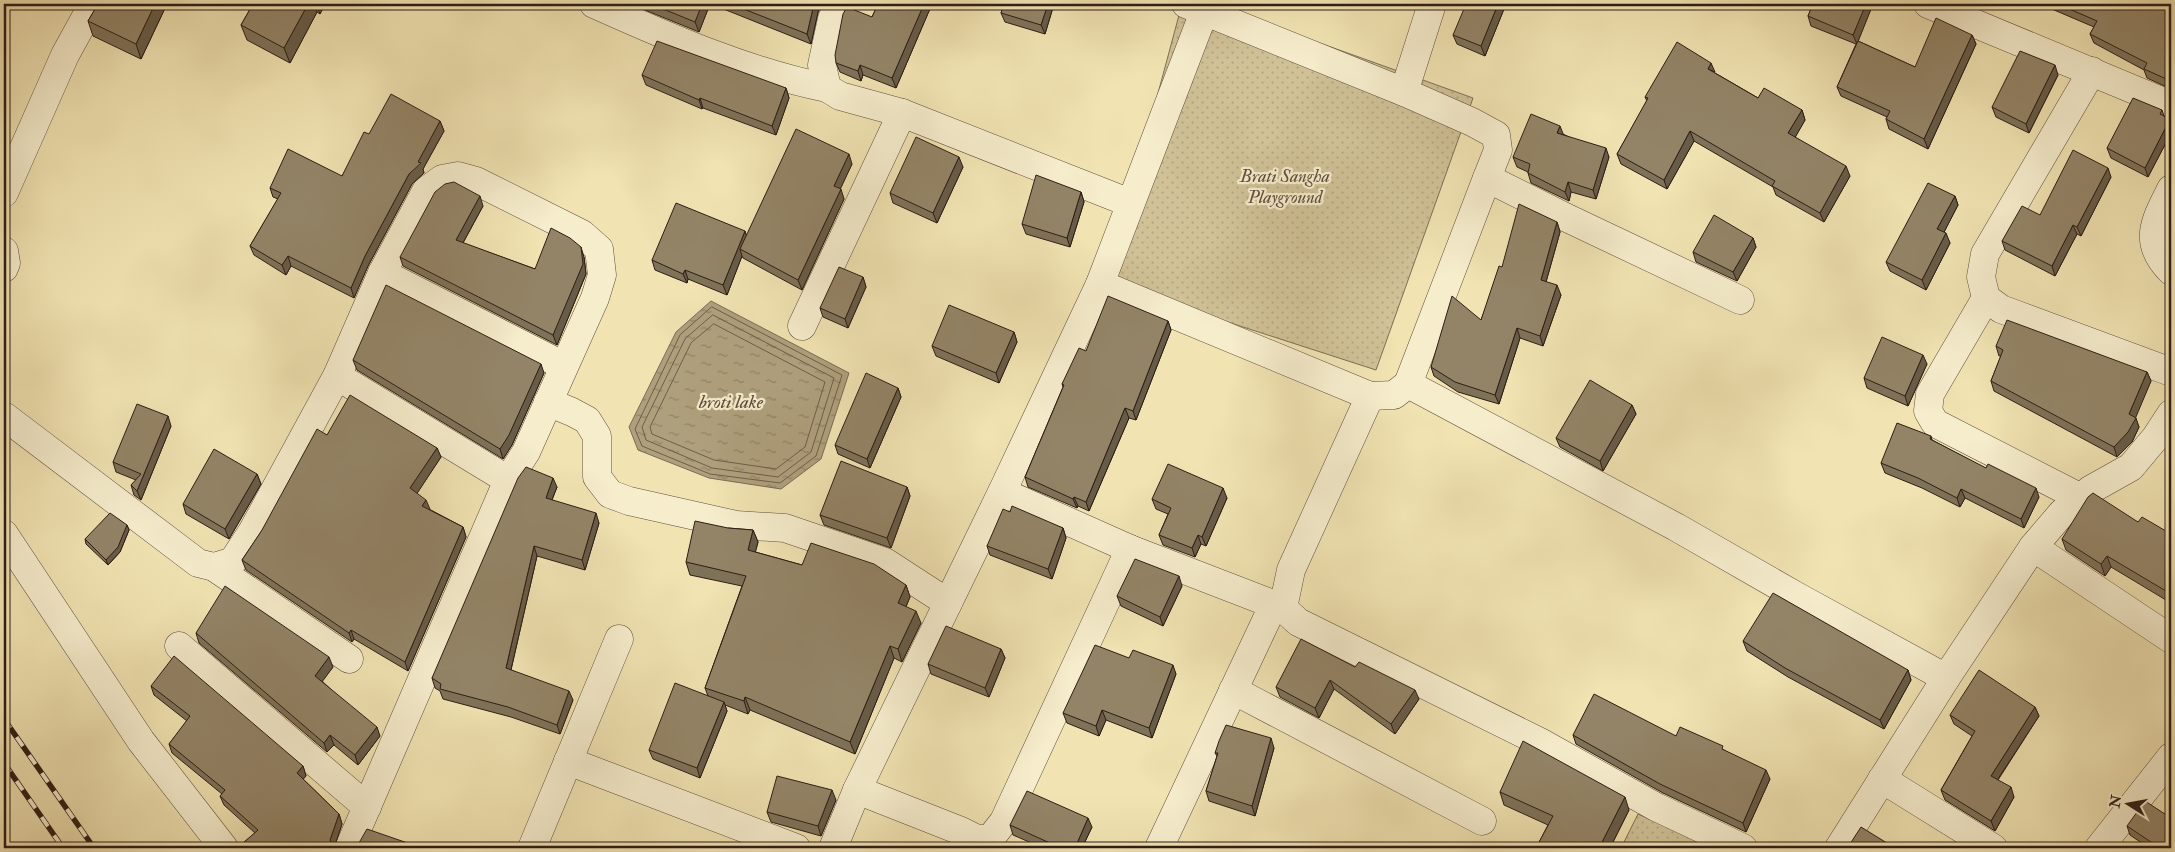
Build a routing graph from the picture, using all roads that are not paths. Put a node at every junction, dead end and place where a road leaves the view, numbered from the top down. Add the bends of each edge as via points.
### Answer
1 (93, 4) edge
2 (594, 4) edge
3 (839, 4) edge
4 (1432, 4) edge
5 (1928, 4) edge
6 (1195, 8) edge
7 (622, 10) edge
8 (2092, 71) junction
9 (827, 88) junction
10 (1404, 92) junction
11 (2171, 105) edge
12 (902, 113) junction
13 (1487, 178) junction
14 (2171, 189) edge
15 (4, 193) edge
16 (1130, 203) junction
17 (4, 251) edge
18 (4, 268) edge
19 (2171, 271) edge
20 (382, 273) junction
21 (1100, 284) junction
22 (1986, 298) junction
23 (1740, 300) dead end
24 (802, 326) dead end
25 (564, 366) junction
26 (2171, 372) edge
27 (337, 376) junction
28 (1408, 384) junction
29 (1370, 396) junction
30 (548, 402) junction
31 (2171, 414) edge
32 (4, 416) edge
33 (508, 480) junction
34 (1002, 492) junction
35 (2080, 498) junction
36 (4, 534) edge
37 (2033, 547) junction
38 (1130, 549) junction
39 (214, 567) junction
40 (948, 603) junction
41 (1278, 606) junction
42 (2171, 638) edge
43 (619, 639) dead end
44 (179, 646) dead end
45 (348, 659) dead end
46 (1946, 678) junction
47 (1233, 690) junction
48 (2171, 757) edge
49 (568, 761) junction
50 (1882, 779) junction
51 (857, 790) junction
52 (367, 806) junction
53 (1482, 821) dead end
54 (224, 848) edge
55 (349, 848) edge
56 (532, 848) edge
57 (796, 848) edge
58 (833, 848) edge
59 (1159, 848) edge
60 (1743, 848) edge
61 (1839, 848) edge
62 (1993, 848) edge
63 (2099, 848) edge

1 - 15 street via 65,55
2 - 7 street
3 - 9 street via 832,19 822,65
4 - 10 street
5 - 8 street
6 - 10 street
6 - 16 street
7 - 9 street via 716,57 786,80
8 - 11 street
8 - 22 street via 1985,254 1981,277
9 - 12 street via 840,96
10 - 13 street via 1496,135 1498,150
12 - 16 street
12 - 24 street
13 - 23 street
13 - 28 street
14 - 19 street via 2157,217 2152,239 2162,262
16 - 21 street
17 - 18 street
20 - 25 street
20 - 25 street via 426,191 442,179 458,176 476,182 582,234 599,249 602,275
20 - 27 street
21 - 29 street
21 - 34 street
22 - 26 street via 2001,309
22 - 35 street via 1930,394 1928,411 1934,423
25 - 30 street
27 - 33 street
27 - 39 street via 233,561
28 - 29 street via 1394,395
28 - 46 street via 1676,527
29 - 41 street via 1291,570
30 - 33 street via 526,452
30 - 40 street via 587,420 596,436 597,477 610,494 736,525 785,528 885,562
31 - 35 street via 2131,466
32 - 39 street via 198,563
33 - 52 street
34 - 38 street
34 - 40 street
35 - 37 street via 2062,513
36 - 54 street via 141,741
37 - 42 street
37 - 46 street
38 - 41 street
38 - 51 street via 1004,821 990,839 977,839
39 - 45 street
40 - 51 street
41 - 47 street
41 - 60 street via 1298,622 1540,742 1656,807
43 - 49 street
44 - 52 street
46 - 50 street
47 - 53 street
47 - 59 street
48 - 63 street
49 - 56 street
49 - 57 street
50 - 61 street
50 - 62 street
51 - 58 street
52 - 55 street

